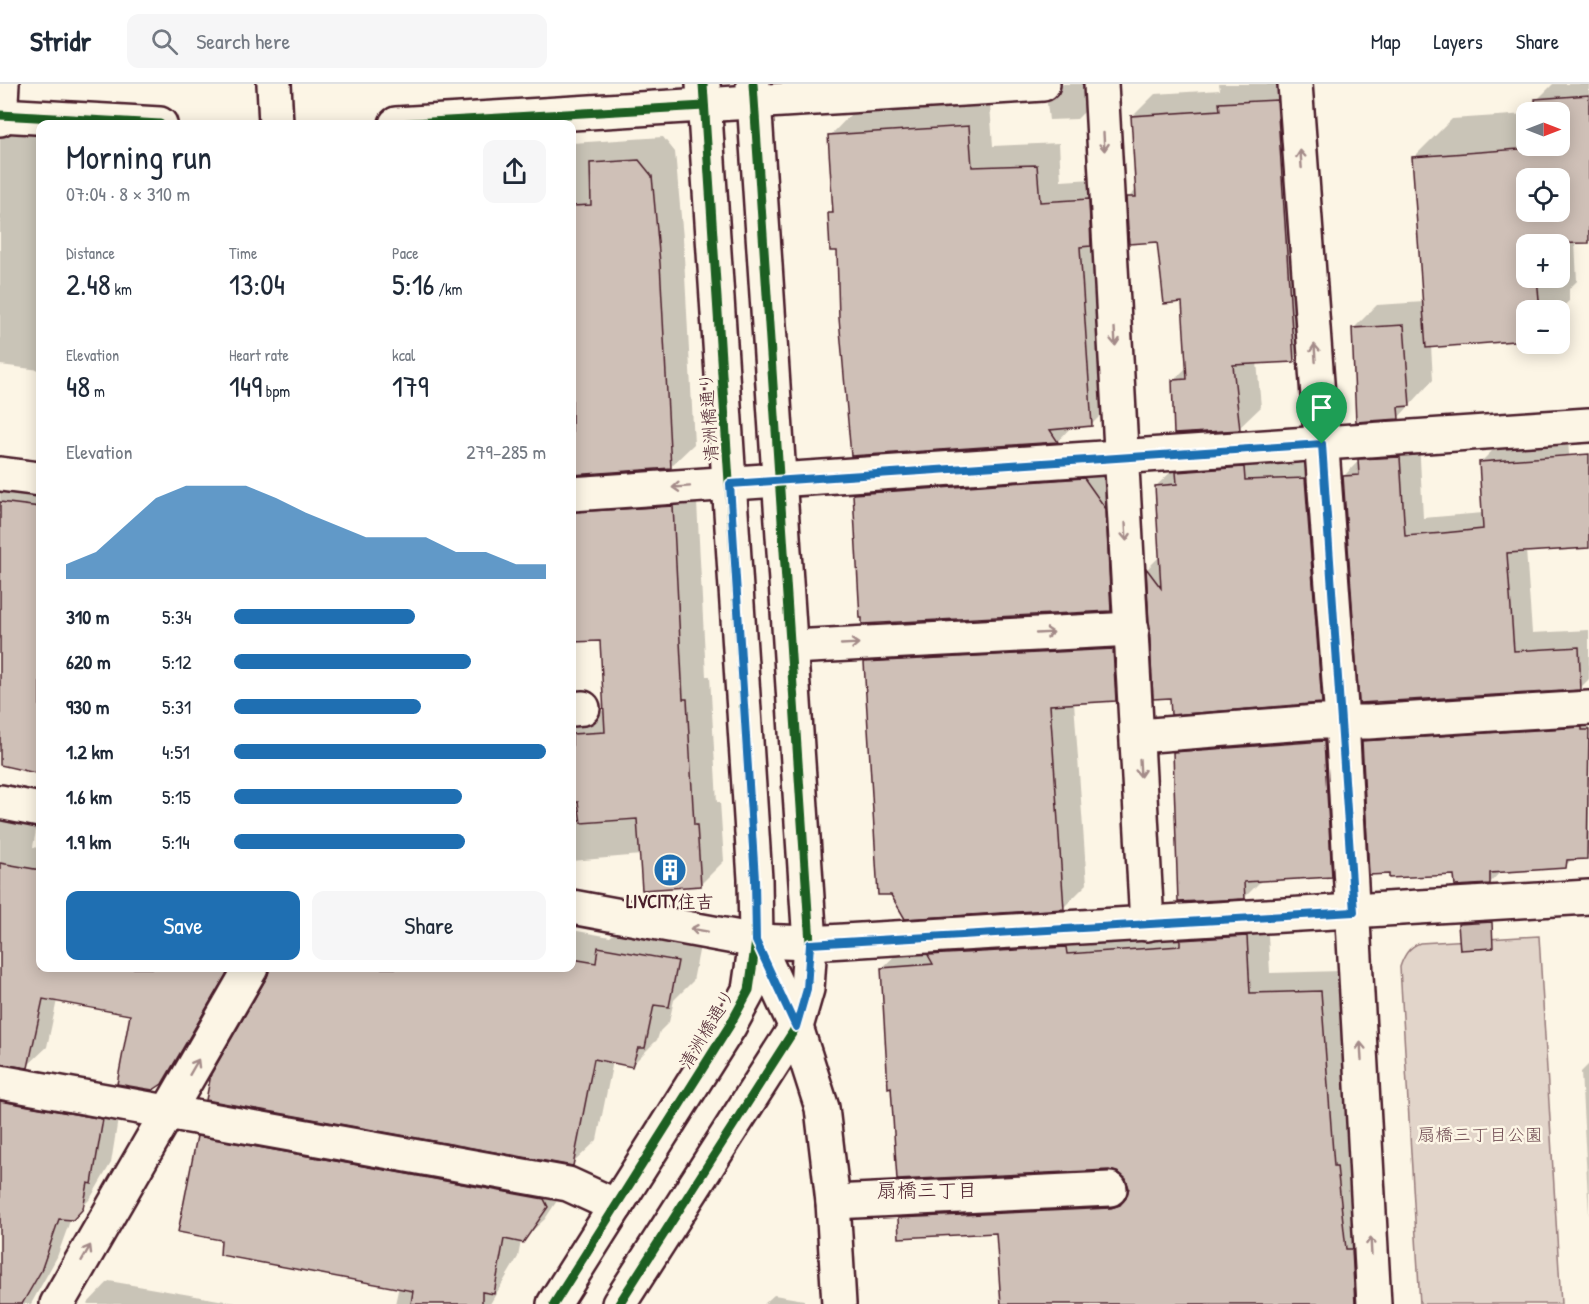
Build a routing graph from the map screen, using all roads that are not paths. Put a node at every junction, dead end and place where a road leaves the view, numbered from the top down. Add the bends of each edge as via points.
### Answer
1 (2, 84) edge
2 (274, 84) edge
3 (1043, 84) edge
4 (1101, 84) edge
5 (1295, 84) edge
6 (753, 94) edge
7 (704, 95) edge
8 (0, 116) edge
9 (80, 120) edge
10 (276, 120) edge
11 (438, 120) edge
12 (1589, 425) edge
13 (1322, 444) junction
14 (1122, 457) junction
15 (0, 474) edge
16 (36, 478) edge
17 (781, 480) junction
18 (730, 484) junction
19 (576, 494) edge
20 (1132, 629) junction
21 (792, 647) junction
22 (1589, 708) edge
23 (1342, 721) junction
24 (1138, 736) junction
25 (0, 802) edge
26 (36, 809) edge
27 (1589, 897) edge
28 (576, 908) edge
29 (1354, 912) junction
30 (1147, 924) junction
31 (756, 941) junction
32 (810, 944) junction
33 (249, 972) edge
34 (796, 1027) junction
35 (0, 1082) edge
36 (168, 1112) junction
37 (1110, 1189) dead end
38 (833, 1202) junction
39 (616, 1206) junction
40 (57, 1304) edge
41 (554, 1304) edge
42 (619, 1304) edge
43 (839, 1304) edge
44 (1374, 1304) edge

1 - 8 street
2 - 10 street
3 - 6 street
4 -> 14 street
13 -> 5 street
6 - 7 street
6 - 17 street
7 - 11 street
7 - 18 street, 清洲橋通り
8 - 9 street
12 - 13 street
13 - 14 street
13 - 23 street
14 - 17 street
14 -> 20 street
15 - 16 street
17 - 18 street
17 - 21 street
18 -> 19 street
18 - 31 street, 清洲橋通り
21 -> 20 street
20 - 24 street
21 - 32 street
22 - 23 street via 1368,723
23 - 24 street
23 - 29 street
24 -> 30 street
25 - 26 street
27 - 29 street
31 -> 28 street
29 - 30 street
44 -> 29 street
30 - 32 street
31 - 32 street
31 - 34 street
31 - 39 street, 清洲橋通り via 749,990
32 - 34 street via 807,989
36 -> 33 street
34 - 38 street via 822,1108
34 - 42 street
35 - 36 street
36 - 39 street via 568,1184
40 -> 36 street
37 - 38 street
38 - 43 street
39 - 41 street, 清洲橋通り

